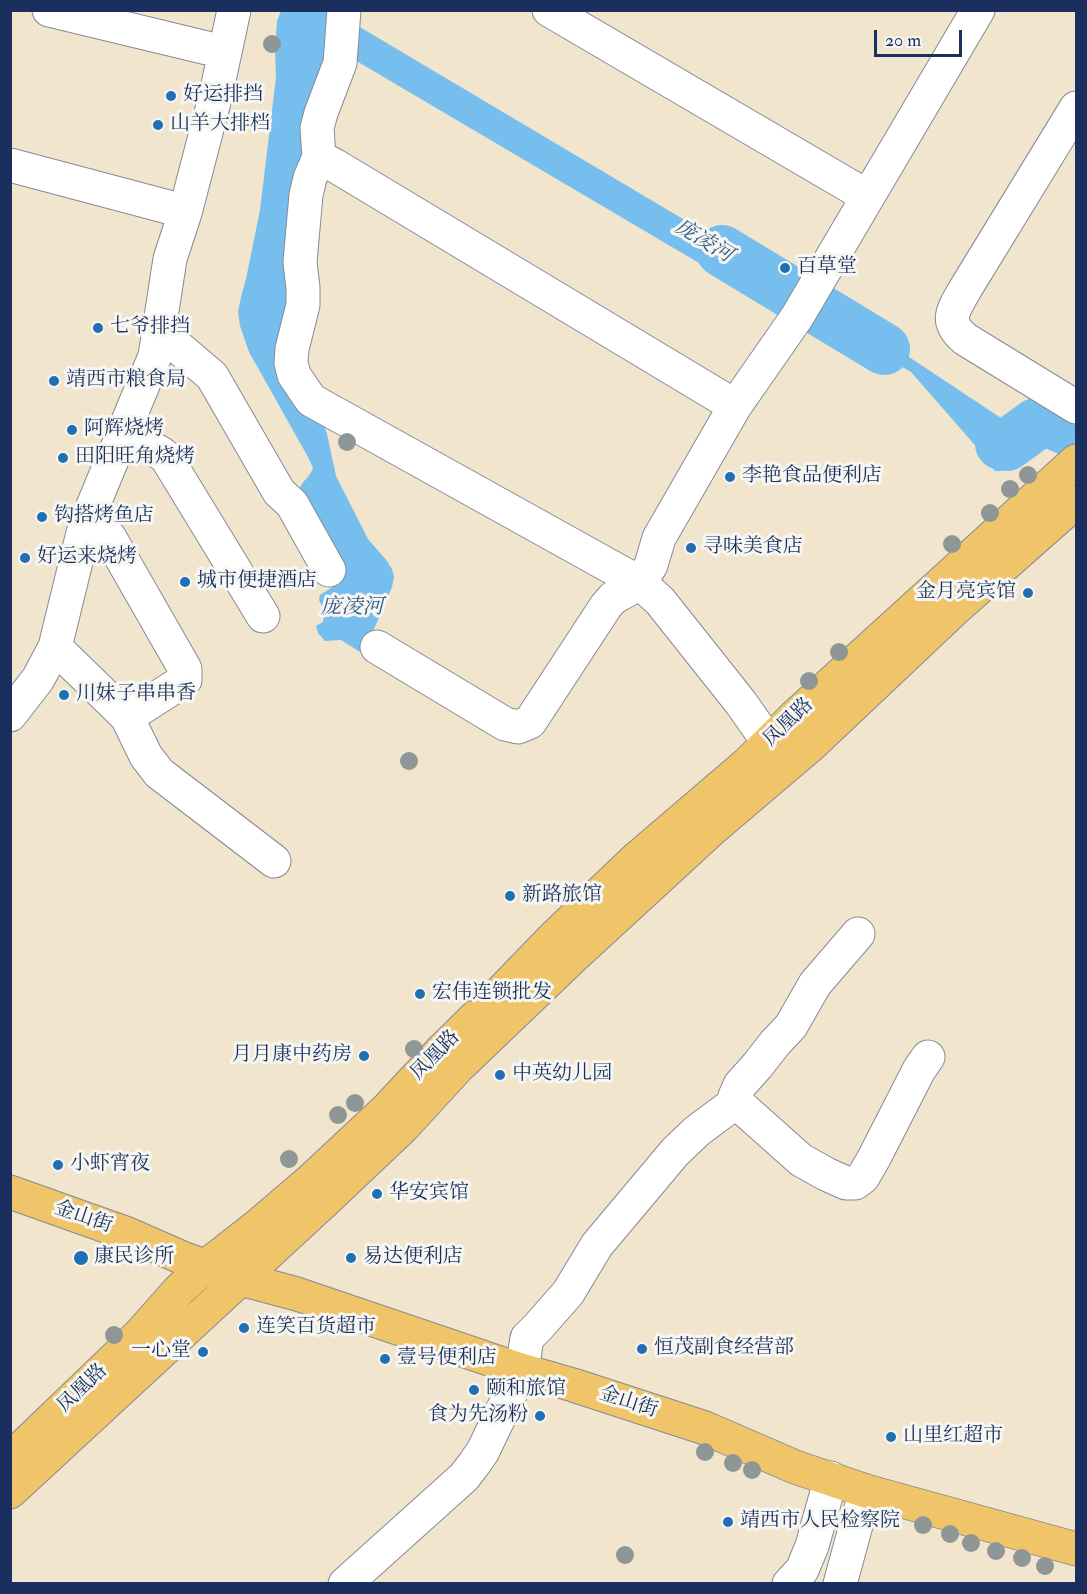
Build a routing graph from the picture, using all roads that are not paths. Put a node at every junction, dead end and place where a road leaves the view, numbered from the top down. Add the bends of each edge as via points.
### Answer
1 (49, 10) edge
2 (216, 10) edge
3 (234, 10) edge
4 (549, 10) edge
5 (344, 12) edge
6 (967, 14) edge
7 (207, 48) junction
8 (1077, 108) edge
9 (319, 157) junction
10 (10, 165) edge
11 (867, 197) junction
12 (168, 207) junction
13 (160, 326) junction
14 (735, 406) junction
15 (1077, 407) edge
16 (121, 439) junction
17 (1077, 461) edge
18 (1077, 502) edge
19 (90, 513) junction
20 (328, 570) dead end
21 (640, 583) junction
22 (262, 616) dead end
23 (55, 647) junction
24 (376, 647) dead end
25 (10, 685) edge
26 (10, 715) edge
27 (126, 717) junction
28 (769, 743) junction
29 (274, 861) dead end
30 (858, 934) dead end
31 (928, 1057) dead end
32 (736, 1102) junction
33 (10, 1177) edge
34 (10, 1192) edge
35 (215, 1258) junction
36 (251, 1271) junction
37 (521, 1363) junction
38 (10, 1459) edge
39 (831, 1478) junction
40 (866, 1491) junction
41 (10, 1492) edge
42 (1077, 1533) edge
43 (1077, 1549) edge
44 (345, 1584) edge
45 (789, 1584) edge
46 (840, 1584) edge

1 - 7 street
2 - 7 street
3 - 13 street via 216,94 170,259
4 - 11 street
5 - 9 street via 340,63 317,128
6 - 11 street
7 - 12 street
8 - 15 street via 964,291 952,321 965,339
9 - 14 street
9 - 21 street via 306,195 300,261 303,305 291,363 294,375 311,400
10 - 12 street
11 - 14 street via 804,306
12 - 25 street via 142,348 77,503 41,635
13 - 16 street via 155,356
13 - 20 street via 172,342 212,376
14 - 21 street via 660,538
16 - 19 street
16 - 22 street via 140,442 166,457
17 - 28 main road, 凤凰路
18 - 36 main road, 凤凰路 via 573,957
19 - 23 street
19 - 27 street via 110,538 184,669 185,680
21 - 24 street via 606,606 530,722 518,727 505,724
21 - 28 street via 660,601
23 - 26 street via 38,679
23 - 27 street
27 - 29 street via 159,773
28 - 35 main road, 凤凰路 via 628,866 319,1173
30 - 32 street via 814,984 791,1026 740,1085
31 - 32 street via 863,1177 855,1183 846,1183 801,1160
32 - 37 street via 675,1152 597,1245 568,1293 527,1338
33 - 35 main road, 金山街 via 198,1244
34 - 35 main road, 金山街 via 185,1259
35 - 36 main road, 金山街
35 - 38 main road, 凤凰路
36 - 37 main road, 金山街 via 307,1297
36 - 41 main road, 凤凰路
37 - 39 main road, 金山街 via 573,1385 705,1428 795,1467
37 - 42 main road, 金山街 via 620,1387 708,1417 798,1457
37 - 44 street via 513,1388 464,1477
39 - 40 main road, 金山街
39 - 45 street via 812,1546 802,1570
40 - 43 main road, 金山街
40 - 46 street

